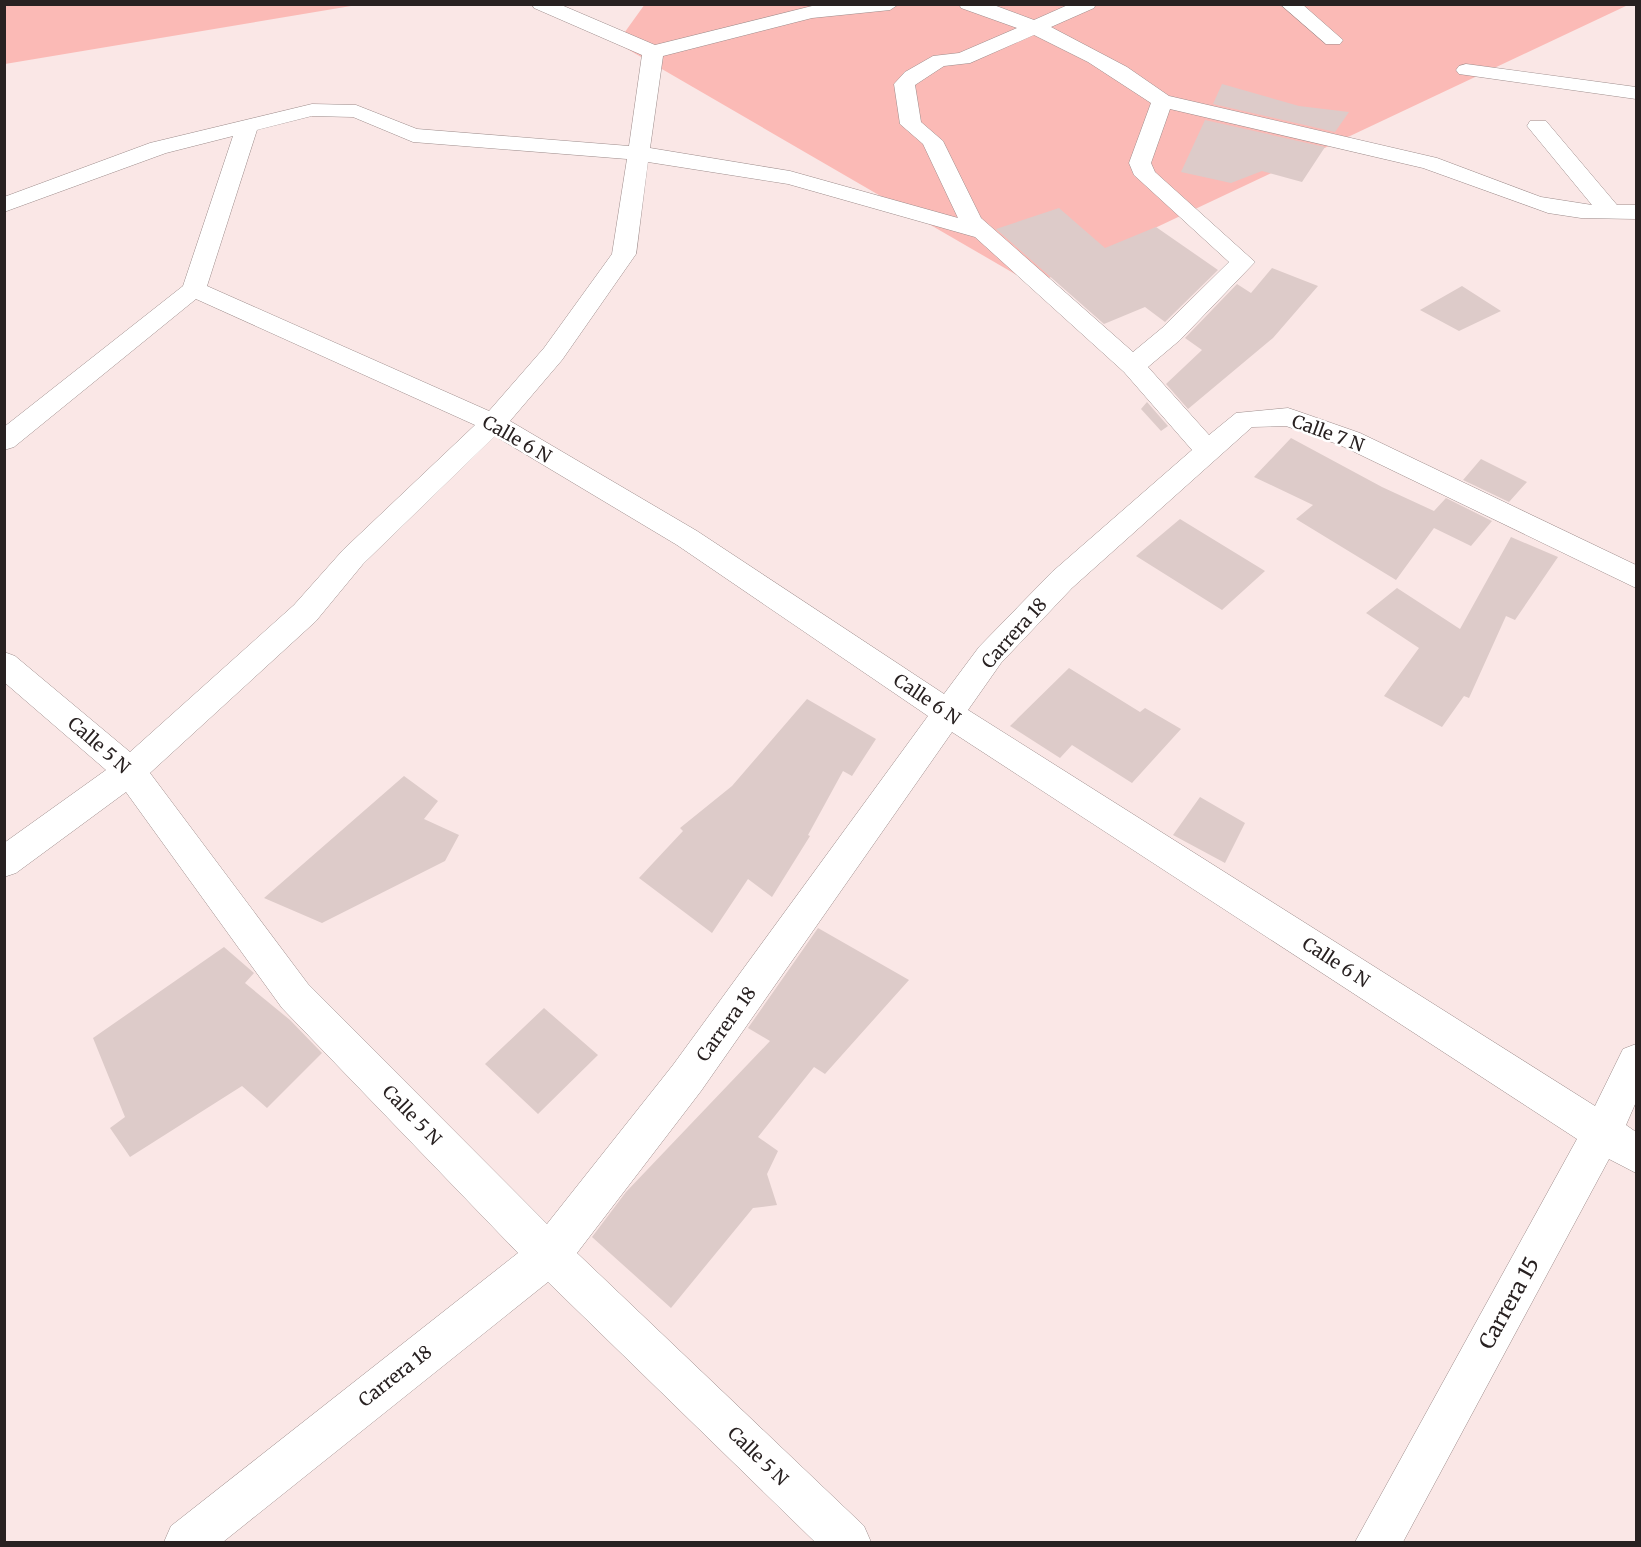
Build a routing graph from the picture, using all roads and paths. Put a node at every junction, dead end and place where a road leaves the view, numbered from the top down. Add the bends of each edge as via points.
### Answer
1 (540, 4) edge
2 (890, 4) edge
3 (968, 4) edge
4 (1087, 4) edge
5 (1289, 4) edge
6 (1036, 28) junction
7 (1333, 40) dead end
8 (653, 52) junction
9 (1466, 70) dead end
10 (1636, 93) edge
11 (1162, 101) junction
12 (247, 126) junction
13 (1538, 126) dead end
14 (637, 153) junction
15 (4, 205) edge
16 (1610, 212) junction
17 (1636, 212) edge
18 (982, 232) junction
19 (194, 289) junction
20 (1133, 366) junction
21 (493, 423) junction
22 (4, 441) edge
23 (1208, 451) junction
24 (1636, 577) edge
25 (4, 664) edge
26 (949, 714) junction
27 (130, 771) junction
28 (4, 863) edge
29 (1636, 1062) edge
30 (1619, 1144) edge
31 (549, 1255) junction
32 (187, 1542) edge
33 (848, 1542) edge
34 (1378, 1542) edge

1 - 8 street
2 - 8 street via 812,12
3 - 6 street
4 - 6 street
5 - 7 street
6 - 11 street via 1140,83
6 - 18 street via 963,59 940,60 904,84 911,124 932,141 971,221
8 - 14 street
9 - 10 street
11 - 16 street via 1456,170 1548,207
11 - 20 street via 1140,163 1145,175 1243,262
12 - 14 street via 312,110 356,111 413,135
12 - 15 street via 158,147
12 - 19 street
13 - 16 street
14 - 18 street via 790,178
14 - 21 street via 624,254 553,354
16 - 17 street
18 - 20 street
19 - 21 street, Calle 6 N
19 - 22 street
20 - 23 street
21 - 26 street, Calle 6 N via 687,538
21 - 27 street via 353,558 305,613
23 - 24 street, Calle 7 N via 1245,419 1288,417 1350,439
23 - 26 street, Carrera 18 via 1062,580 990,656
25 - 27 street, Calle 5 N
26 - 30 street, Calle 6 N
26 - 31 street, Carrera 18 via 687,1078
27 - 28 street
27 - 31 street, Calle 5 N via 295,996
29 - 30 street, Carrera 15
30 - 34 street, Carrera 15
31 - 32 street, Carrera 18
31 - 33 street, Calle 5 N

